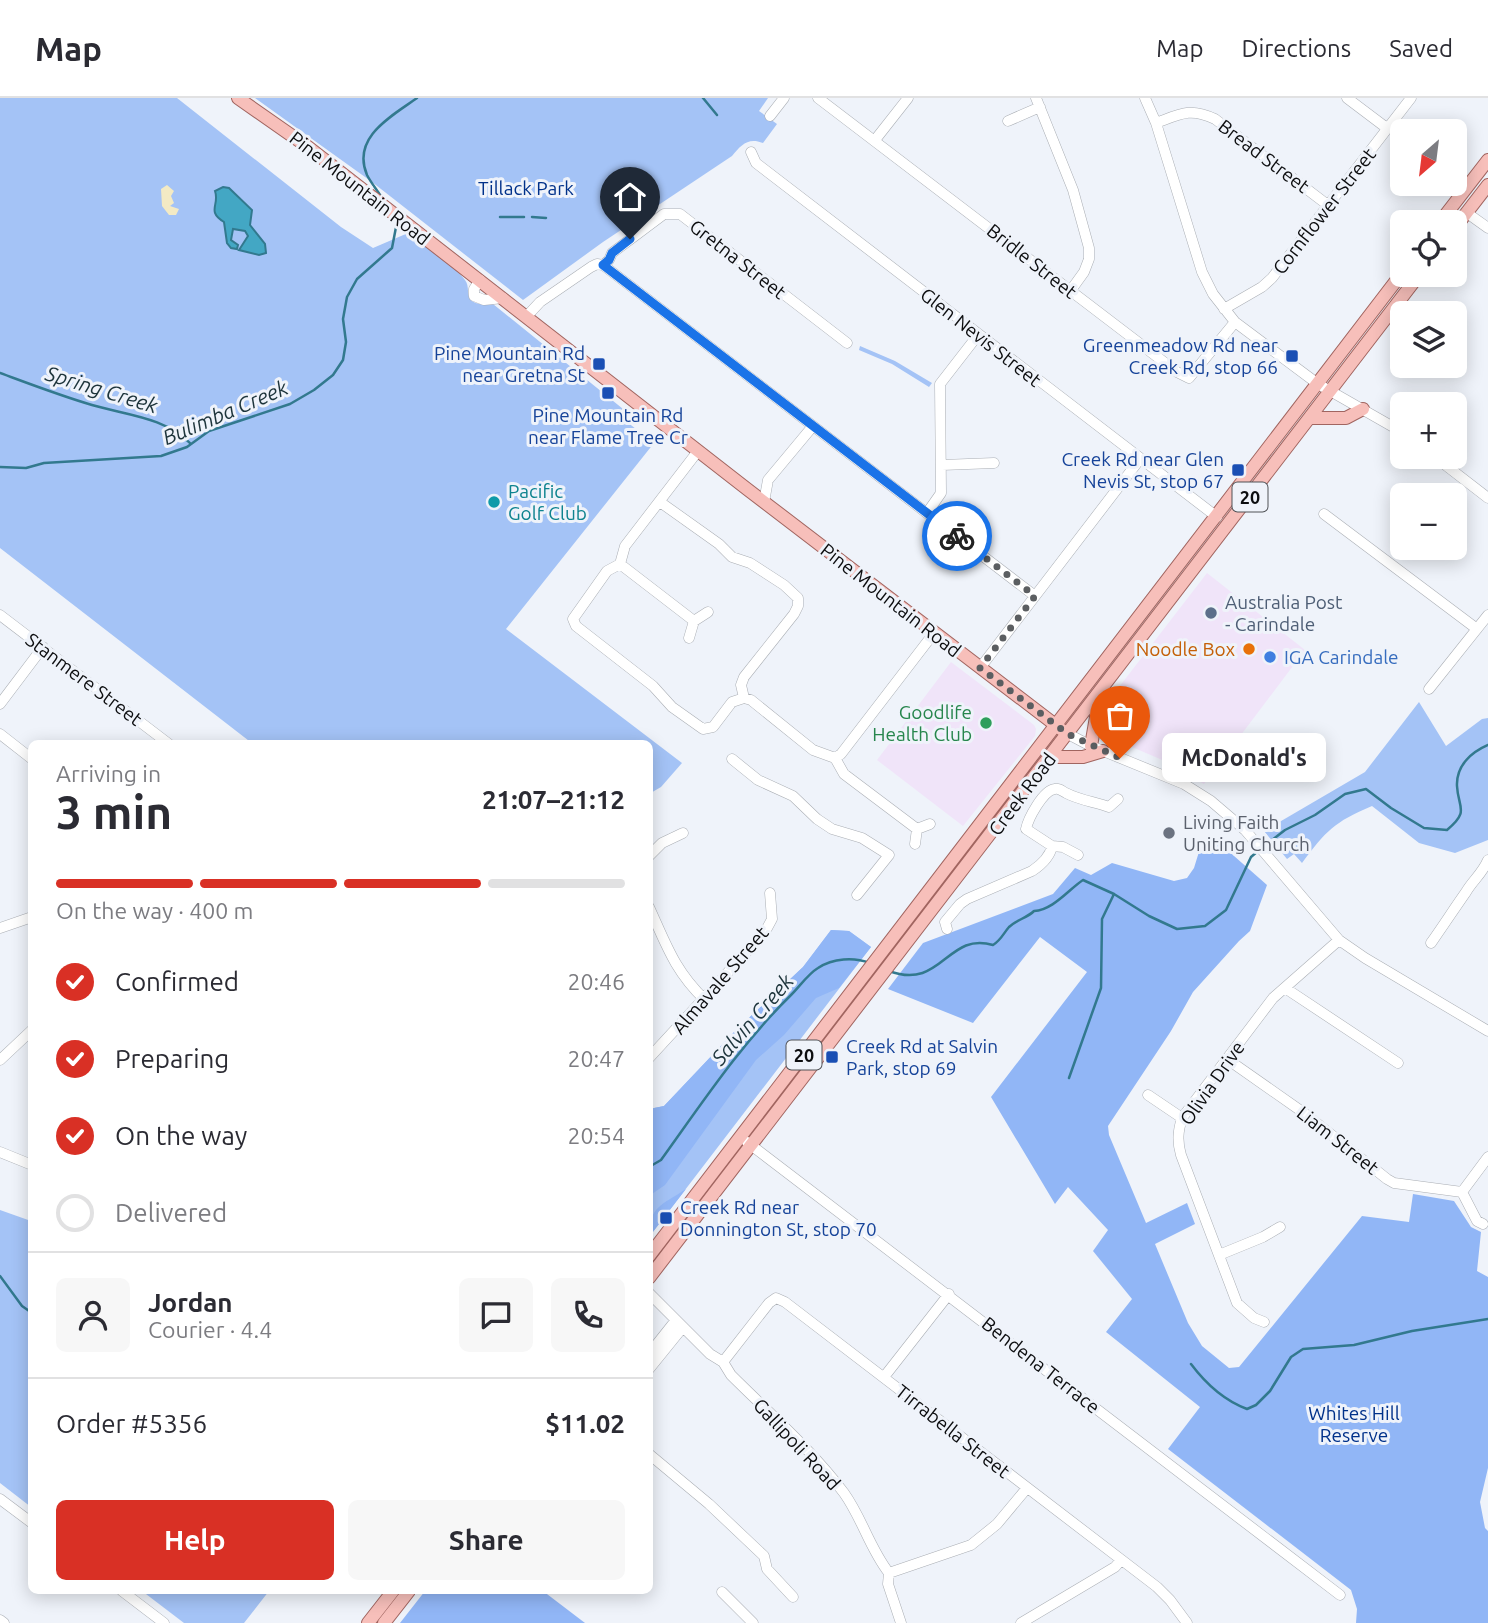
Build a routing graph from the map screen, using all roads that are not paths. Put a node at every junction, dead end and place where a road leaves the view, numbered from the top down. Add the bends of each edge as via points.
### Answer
1 (238, 98) edge
2 (784, 98) edge
3 (818, 98) edge
4 (908, 98) edge
5 (1145, 98) edge
6 (1347, 98) edge
7 (1411, 98) edge
8 (1038, 102) edge
9 (770, 116) dead end
10 (1008, 121) dead end
11 (1156, 123) junction
12 (1388, 129) junction
13 (875, 141) junction
14 (751, 152) dead end
15 (1488, 160) edge
16 (1488, 185) edge
17 (1329, 206) junction
18 (1449, 210) edge
19 (1467, 213) joint
20 (1488, 228) edge
21 (603, 265) junction
22 (1391, 287) edge
23 (1410, 287) edge
24 (1071, 290) junction
25 (1224, 309) junction
26 (527, 316) junction
27 (1235, 322) junction
28 (978, 335) junction
29 (846, 343) dead end
30 (1318, 384) junction
31 (1330, 392) junction
32 (1363, 409) junction
33 (1311, 418) junction
34 (1390, 425) edge
35 (813, 426) junction
36 (698, 452) junction
37 (1140, 458) junction
38 (994, 463) dead end
39 (942, 465) junction
40 (1451, 469) edge
41 (768, 480) junction
42 (747, 489) junction
43 (1488, 498) edge
44 (660, 502) junction
45 (764, 502) junction
46 (927, 513) junction
47 (1324, 514) dead end
48 (1217, 517) junction
49 (620, 564) junction
50 (1035, 596) junction
51 (708, 612) dead end
52 (0, 615) edge
53 (1488, 615) edge
54 (694, 621) junction
55 (1477, 629) junction
56 (934, 633) junction
57 (689, 638) dead end
58 (43, 648) junction
59 (980, 668) junction
60 (1429, 689) dead end
61 (744, 698) junction
62 (1095, 699) junction
63 (0, 704) edge
64 (1057, 726) junction
65 (0, 734) edge
66 (1068, 734) junction
67 (164, 740) edge
68 (1091, 746) junction
69 (1104, 751) junction
70 (28, 756) edge
71 (1050, 757) junction
72 (835, 758) junction
73 (732, 759) dead end
74 (1118, 799) dead end
75 (930, 824) dead end
76 (917, 829) junction
77 (683, 833) dead end
78 (915, 844) dead end
79 (1052, 846) junction
80 (653, 852) edge
81 (1078, 855) dead end
82 (1488, 860) edge
83 (770, 893) dead end
84 (858, 895) dead end
85 (653, 915) edge
86 (28, 918) edge
87 (0, 928) edge
88 (947, 929) dead end
89 (1339, 940) junction
90 (1431, 943) dead end
91 (1285, 988) junction
92 (705, 1000) junction
93 (1488, 1031) edge
94 (28, 1034) edge
95 (653, 1054) edge
96 (1227, 1059) junction
97 (0, 1060) edge
98 (1398, 1063) dead end
99 (1148, 1095) dead end
100 (1182, 1118) junction
101 (741, 1137) junction
102 (752, 1145) junction
103 (0, 1152) edge
104 (1488, 1157) edge
105 (28, 1163) edge
106 (1462, 1192) junction
107 (1483, 1224) dead end
108 (1280, 1227) dead end
109 (653, 1250) edge
110 (1219, 1255) junction
111 (653, 1273) edge
112 (949, 1294) junction
113 (653, 1297) edge
114 (1265, 1322) dead end
115 (679, 1324) junction
116 (653, 1350) edge
117 (723, 1362) junction
118 (653, 1363) edge
119 (884, 1377) junction
120 (653, 1457) edge
121 (1027, 1488) junction
122 (0, 1499) edge
123 (28, 1519) edge
124 (1121, 1560) junction
125 (889, 1573) junction
126 (722, 1592) dead end
127 (126, 1594) edge
128 (391, 1594) edge
129 (407, 1594) edge
130 (1340, 1595) dead end
131 (793, 1597) dead end
132 (164, 1623) edge
133 (368, 1623) edge
134 (384, 1623) edge
135 (753, 1623) edge
136 (901, 1623) edge
137 (1021, 1623) edge
138 (1187, 1623) edge

1 - 26 main road, Pine Mountain Road
2 - 9 street
3 - 13 street, Bridle Street
4 - 13 street
5 - 11 street
6 - 12 street
7 - 12 street, Cornflower Street
8 - 10 street
8 - 24 street via 1073,190 1089,248 1084,272
11 - 17 street, Bread Street via 1188,111 1203,113
11 - 25 street via 1202,272
12 - 17 street, Cornflower Street
13 - 24 street, Bridle Street
14 - 28 street, Glen Nevis Street via 756,163
15 - 18 main road
16 - 19 main road
17 - 25 street, Cornflower Street via 1262,287
19 - 20 street
21 - 26 street, Gretna Street via 597,264 570,281
21 - 29 street, Gretna Street via 664,214 680,214
21 - 35 street
22 - 30 main road, Creek Road / 20
23 - 31 main road, Creek Road / 20
24 - 27 street, Bridle Street via 1189,378
25 - 27 street
26 - 36 main road, Pine Mountain Road
27 - 30 street
28 - 37 street, Glen Nevis Street
28 - 39 street via 940,384
30 - 31 street
30 - 48 main road, Creek Road / 20
31 - 32 street
31 - 33 main road, Creek Road / 20
32 - 33 main road via 1346,418
32 - 34 street
33 - 62 main road, Creek Road / 20
35 - 41 street
35 - 46 street
36 - 42 main road, Pine Mountain Road
36 - 44 street
37 - 48 street, Glen Nevis Street
37 - 50 street
38 - 39 street
39 - 46 street via 942,493
40 - 43 street
41 - 42 street
41 - 45 street
42 - 45 main road, Pine Mountain Road
44 - 49 street via 625,546
44 - 61 street via 732,557 784,585 798,598 794,614 744,677
45 - 56 main road, Pine Mountain Road
46 - 50 street
47 - 55 street
48 - 64 main road, Creek Road / 20
49 - 54 street
49 - 61 street via 607,571 576,612 576,626 703,729 713,727 732,702
50 - 59 street
51 - 54 street
52 - 58 street, Stanmere Street
53 - 55 street
54 - 57 street
55 - 60 street
56 - 59 main road, Pine Mountain Road
56 - 72 street
58 - 63 street
58 - 67 street, Stanmere Street
59 - 64 main road, Pine Mountain Road
61 - 72 street via 813,750
62 - 66 main road, Creek Road / 20
62 - 68 main road
64 - 66 main road, Pine Mountain Road
64 - 101 main road, Creek Road / 20
65 - 70 street
66 - 68 street, Pine Mountain Road
66 - 71 main road, Creek Road / 20
68 - 69 street, Pine Mountain Road
69 - 71 main road via 1083,757
69 - 89 street, Pine Mountain Road via 1184,784 1211,801 1245,830
71 - 102 main road, Creek Road / 20
72 - 76 street via 844,774
73 - 84 street via 751,776 793,796 832,829 862,838 889,855
74 - 79 street via 1109,807 1059,789 1049,792 1026,829
75 - 76 street
76 - 78 street
77 - 80 street
79 - 81 street
79 - 88 street via 1032,871 960,904 946,922
82 - 90 street
83 - 92 street, Almavale Street via 772,919 765,932
85 - 92 street via 685,981
86 - 87 street
89 - 91 street, Olivia Drive
89 - 93 street, Pine Mountain Road
91 - 96 street, Olivia Drive
91 - 98 street
92 - 95 street, Almavale Street
94 - 97 street
96 - 100 street, Olivia Drive
96 - 106 street, Liam Street via 1394,1183
99 - 100 street
100 - 110 street, Olivia Drive via 1177,1143
101 - 102 street, Bendena Terrace
101 - 109 main road, Creek Road / 20
102 - 111 main road, Creek Road / 20
102 - 112 street, Bendena Terrace
103 - 105 street
104 - 106 street
106 - 107 street
108 - 110 street
110 - 114 street, Olivia Drive via 1237,1303
112 - 119 street
112 - 130 street, Bendena Terrace
113 - 115 street, Gallipoli Road
115 - 116 street
115 - 117 street, Gallipoli Road
115 - 118 street
117 - 119 street, Tirrabella Street via 776,1298
117 - 125 street, Gallipoli Road via 827,1472 858,1515 879,1562
119 - 121 street, Tirrabella Street
120 - 131 street via 764,1556 767,1569
121 - 124 street, Tirrabella Street
121 - 125 street via 997,1524 971,1545
122 - 123 street
124 - 137 street
124 - 138 street, Tirrabella Street via 1164,1594
125 - 136 street, Gallipoli Road via 888,1584
126 - 135 street
127 - 132 street
128 - 133 main road
129 - 134 main road

